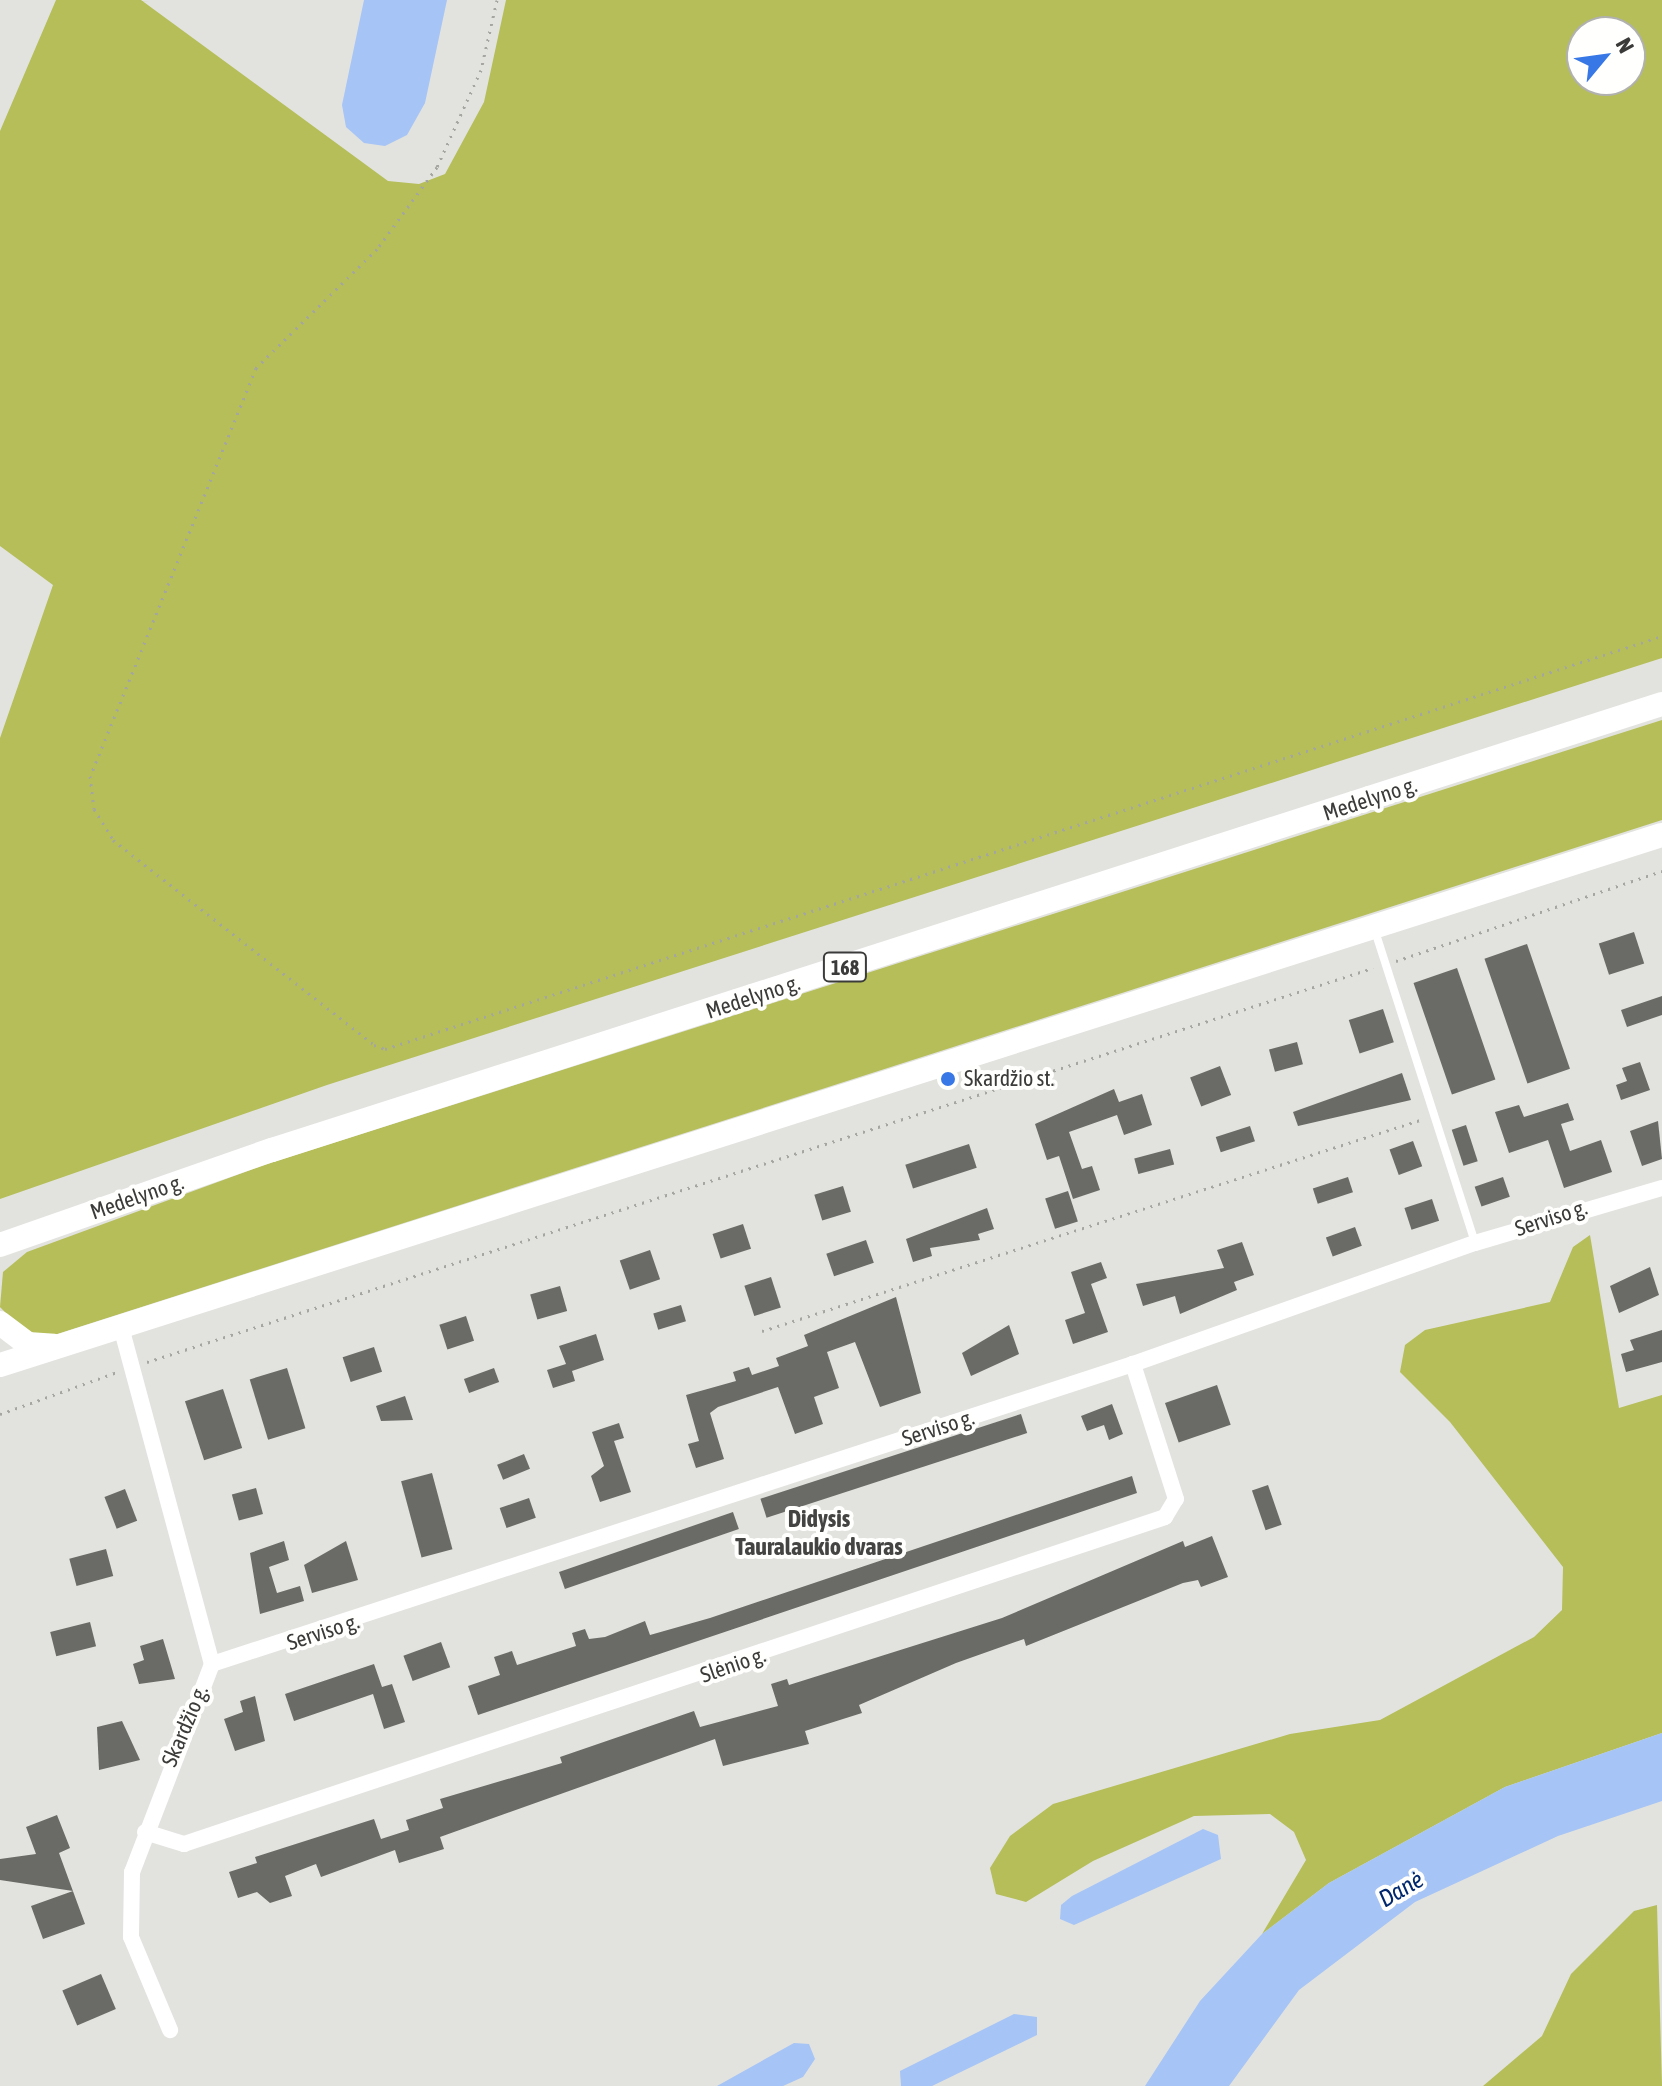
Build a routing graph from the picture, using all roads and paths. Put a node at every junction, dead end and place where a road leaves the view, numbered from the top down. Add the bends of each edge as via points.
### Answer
1 (497, 0) edge
2 (1662, 636) edge
3 (1662, 704) edge
4 (1662, 835) edge
5 (1662, 871) edge
6 (1373, 926) junction
7 (1385, 964) junction
8 (1434, 1116) junction
9 (1662, 1188) edge
10 (28, 1234) junction
11 (1475, 1243) junction
12 (0, 1245) edge
13 (0, 1264) edge
14 (0, 1323) edge
15 (121, 1327) junction
16 (762, 1331) dead end
17 (60, 1346) junction
18 (1133, 1364) junction
19 (0, 1365) edge
20 (133, 1367) junction
21 (0, 1414) edge
22 (212, 1664) junction
23 (145, 1832) junction
24 (170, 2030) dead end

1 - 2 path via 481,70 437,167 377,249 256,368 90,776 94,809 113,840 374,1045 385,1049
3 - 10 main road, Medelyno g. / 168
4 - 6 main road
5 - 7 path
6 - 7 lane
6 - 15 main road
7 - 8 lane
7 - 20 path
8 - 11 lane
8 - 16 path
9 - 11 street, Serviso g.
10 - 12 main road, 168
10 - 13 main road
11 - 18 street, Serviso g.
14 - 17 main road via 28,1344
15 - 17 main road
15 - 20 street, Skardžio g.
17 - 19 main road
18 - 22 street, Serviso g.
18 - 23 street, Slėnio g. via 1176,1499 1165,1517 184,1844
20 - 21 path
20 - 22 street, Skardžio g.
22 - 23 street, Skardžio g.
23 - 24 street, Skardžio g. via 132,1872 131,1937

